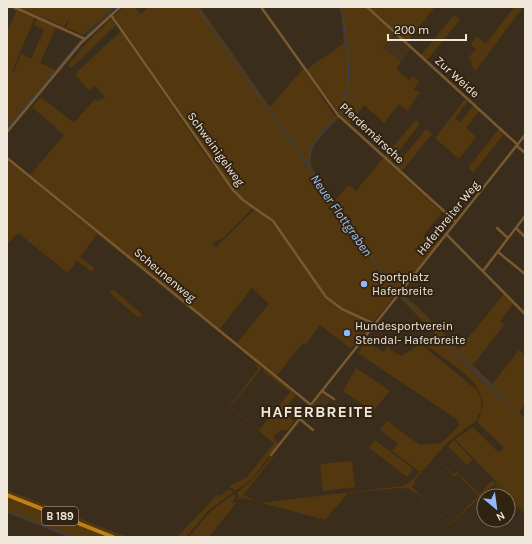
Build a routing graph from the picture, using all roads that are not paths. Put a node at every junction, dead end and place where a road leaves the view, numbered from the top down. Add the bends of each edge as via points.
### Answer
1 (14, 7) edge
2 (120, 7) edge
3 (261, 7) edge
4 (367, 7) edge
5 (111, 15) junction
6 (86, 39) junction
7 (7, 132) edge
8 (525, 136) edge
9 (517, 145) junction
10 (525, 154) edge
11 (7, 158) edge
12 (525, 216) edge
13 (456, 222) junction
14 (497, 228) dead end
15 (516, 228) junction
16 (446, 234) junction
17 (525, 237) edge
18 (508, 238) junction
19 (498, 252) junction
20 (483, 271) junction
21 (525, 274) edge
22 (525, 314) edge
23 (375, 324) junction
24 (322, 391) junction
25 (334, 399) dead end
26 (311, 405) junction
27 (300, 419) junction
28 (313, 430) dead end
29 (271, 455) dead end
30 (7, 495) edge
31 (113, 537) edge

1 - 6 street
2 - 5 street
3 - 13 street, Pferdemärsche via 336,113
4 - 9 street, Zur Weide
5 - 6 street
5 - 23 street, Schweinigelweg via 233,190 273,221 329,299 342,309
6 - 7 street
8 - 9 street, Haferbreiter Weg
9 - 10 street, Zur Weide
9 - 13 street, Haferbreiter Weg
11 - 26 street, Scheunenweg
12 - 15 street
13 - 16 street, Haferbreiter Weg
14 - 18 street
15 - 17 street
15 - 18 street
16 - 20 street
16 - 23 street, Haferbreiter Weg
18 - 19 street
19 - 20 street
19 - 21 street
20 - 22 street
23 - 24 street
24 - 25 street
24 - 26 street
26 - 27 street
27 - 28 street
27 - 29 street
30 - 31 main road, B 189

